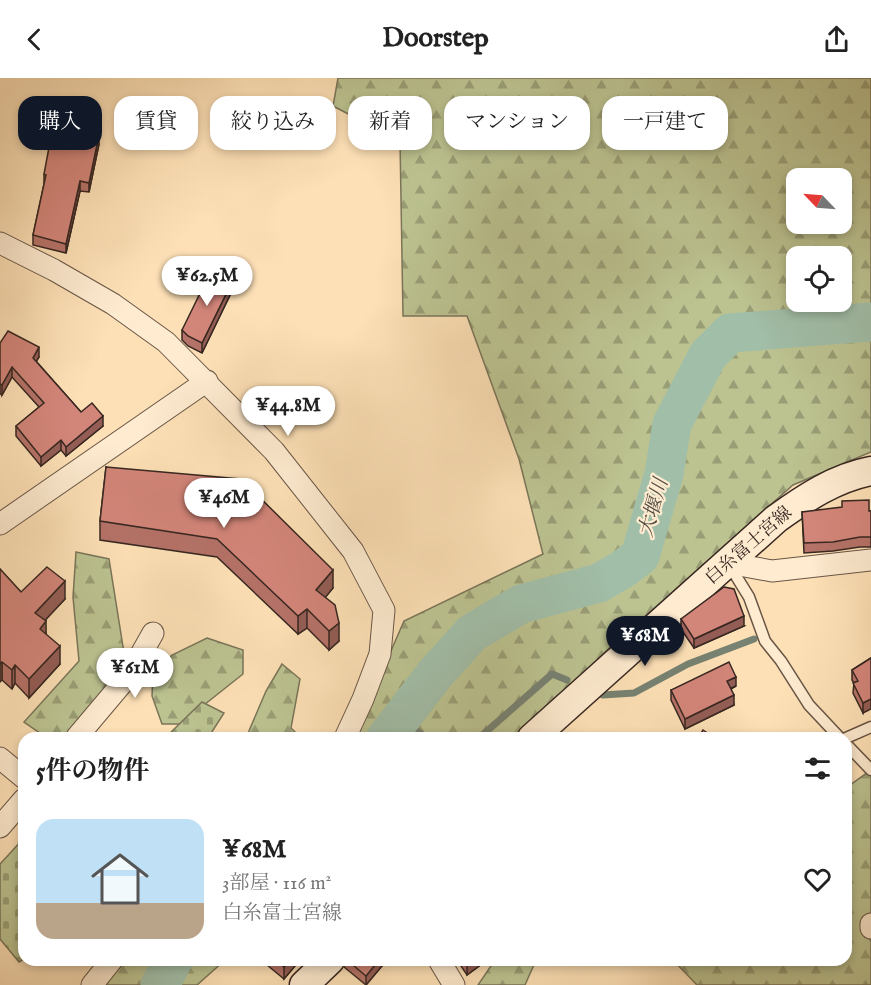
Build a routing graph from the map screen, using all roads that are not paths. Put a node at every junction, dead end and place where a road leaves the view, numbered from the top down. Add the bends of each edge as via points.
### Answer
1 (0, 243) edge
2 (207, 381) junction
3 (871, 471) edge
4 (0, 524) edge
5 (871, 560) edge
6 (728, 563) junction
7 (153, 633) dead end
8 (871, 727) edge
9 (81, 732) edge
10 (348, 732) edge
11 (539, 732) edge
12 (834, 732) edge
13 (852, 735) edge
14 (852, 750) edge
15 (0, 758) edge
16 (871, 769) edge
17 (18, 773) edge
18 (18, 806) edge
19 (0, 827) edge
20 (107, 966) edge
21 (324, 966) edge
22 (443, 966) edge
23 (92, 985) edge
24 (304, 985) edge
25 (454, 985) edge

1 - 2 street via 112,304 166,342
2 - 4 street
2 - 10 street via 274,451 346,542 384,610 380,654
3 - 6 main road, 白糸富士宮線 via 814,493 776,519
5 - 6 street via 772,571
6 - 11 main road, 白糸富士宮線
6 - 12 lane via 749,597 765,641 808,705
7 - 9 street via 130,674
8 - 13 lane
14 - 16 lane
15 - 17 street
18 - 19 street
20 - 23 street
21 - 24 main road
22 - 25 street

